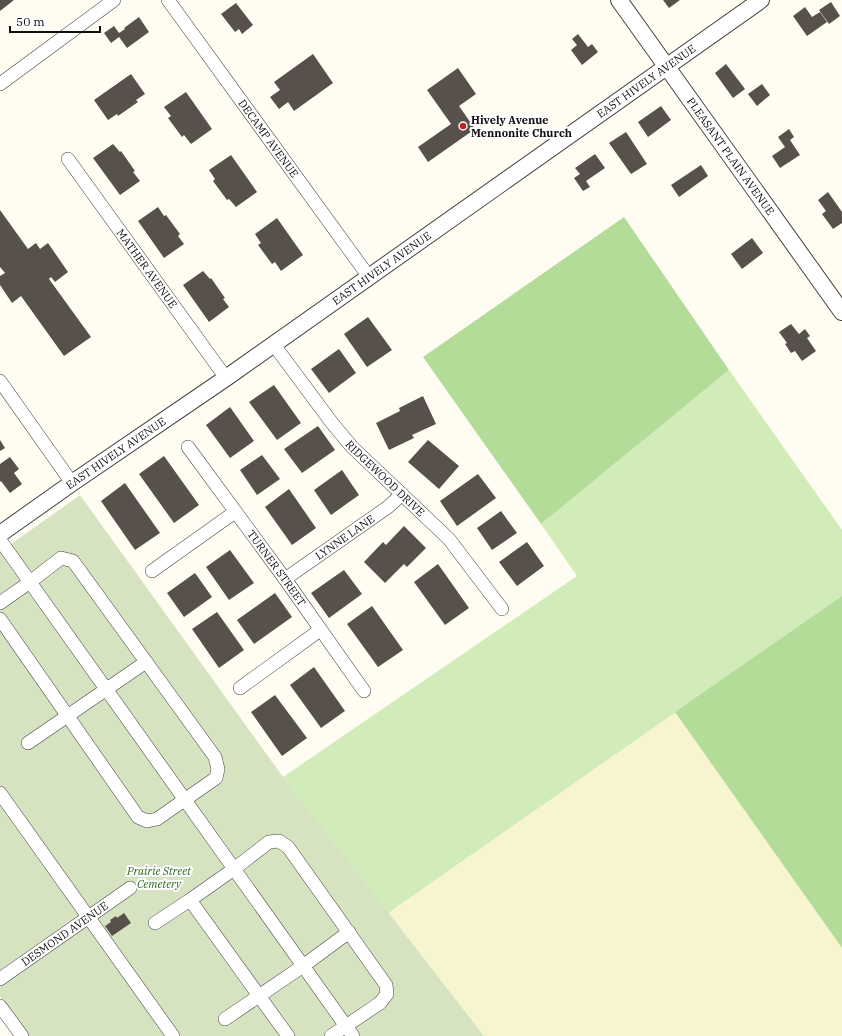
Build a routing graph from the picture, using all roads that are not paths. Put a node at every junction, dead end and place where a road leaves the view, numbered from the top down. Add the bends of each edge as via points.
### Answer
1 (114, 0) edge
2 (168, 0) edge
3 (619, 0) edge
4 (761, 0) edge
5 (667, 66) junction
6 (2, 79) edge
7 (68, 159) dead end
8 (369, 277) junction
9 (842, 312) edge
10 (274, 345) junction
11 (226, 378) junction
12 (0, 381) edge
13 (188, 447) dead end
14 (72, 483) junction
15 (402, 494) junction
16 (235, 512) junction
17 (0, 534) edge
18 (0, 540) edge
19 (152, 571) dead end
20 (285, 579) junction
21 (30, 582) junction
22 (0, 603) edge
23 (502, 608) dead end
24 (0, 619) edge
25 (320, 630) junction
26 (146, 662) junction
27 (240, 688) dead end
28 (107, 690) junction
29 (364, 691) dead end
30 (69, 716) junction
31 (28, 743) dead end
32 (0, 793) edge
33 (186, 799) junction
34 (234, 869) junction
35 (130, 888) dead end
36 (190, 900) junction
37 (88, 917) junction
38 (155, 923) dead end
39 (348, 932) junction
40 (304, 966) junction
41 (0, 979) edge
42 (260, 996) junction
43 (0, 1006) edge
44 (225, 1019) dead end
45 (350, 1031) edge
46 (22, 1036) edge
47 (174, 1036) edge
48 (288, 1036) edge
49 (331, 1036) edge

1 - 6 street
2 - 8 street, DECAMP AVENUE
3 - 5 street, PLEASANT PLAIN AVENUE
4 - 5 street, EAST HIVELY AVENUE
5 - 8 street, EAST HIVELY AVENUE
5 - 9 street, PLEASANT PLAIN AVENUE
7 - 11 street, MATHER AVENUE
8 - 10 street, EAST HIVELY AVENUE
10 - 11 street, EAST HIVELY AVENUE
10 - 15 street, RIDGEWOOD DRIVE via 352,447
11 - 14 street, EAST HIVELY AVENUE
12 - 14 street
13 - 16 street, TURNER STREET
14 - 17 street, EAST HIVELY AVENUE
15 - 20 street, LYNNE LANE via 388,507
15 - 23 street, RIDGEWOOD DRIVE via 450,539
16 - 19 street
16 - 20 street, TURNER STREET
18 - 21 street
20 - 25 street, TURNER STREET
21 - 22 street
21 - 26 street via 61,558 73,561
21 - 28 street
24 - 30 street
25 - 27 street
25 - 29 street, TURNER STREET
26 - 28 street
26 - 33 street via 215,757 218,769 216,778
28 - 30 street
28 - 33 street
30 - 31 street
30 - 33 street via 138,817 147,821 157,819
32 - 37 street
33 - 34 street
34 - 36 street
34 - 39 street via 269,842 279,841 288,847
34 - 40 street
35 - 37 street, DESMOND AVENUE
36 - 38 street
36 - 42 street
37 - 41 street, DESMOND AVENUE
37 - 47 street
39 - 40 street
39 - 45 street via 386,985 386,994 380,1003
40 - 42 street
40 - 45 street
42 - 44 street
42 - 48 street
43 - 46 street
45 - 49 street

